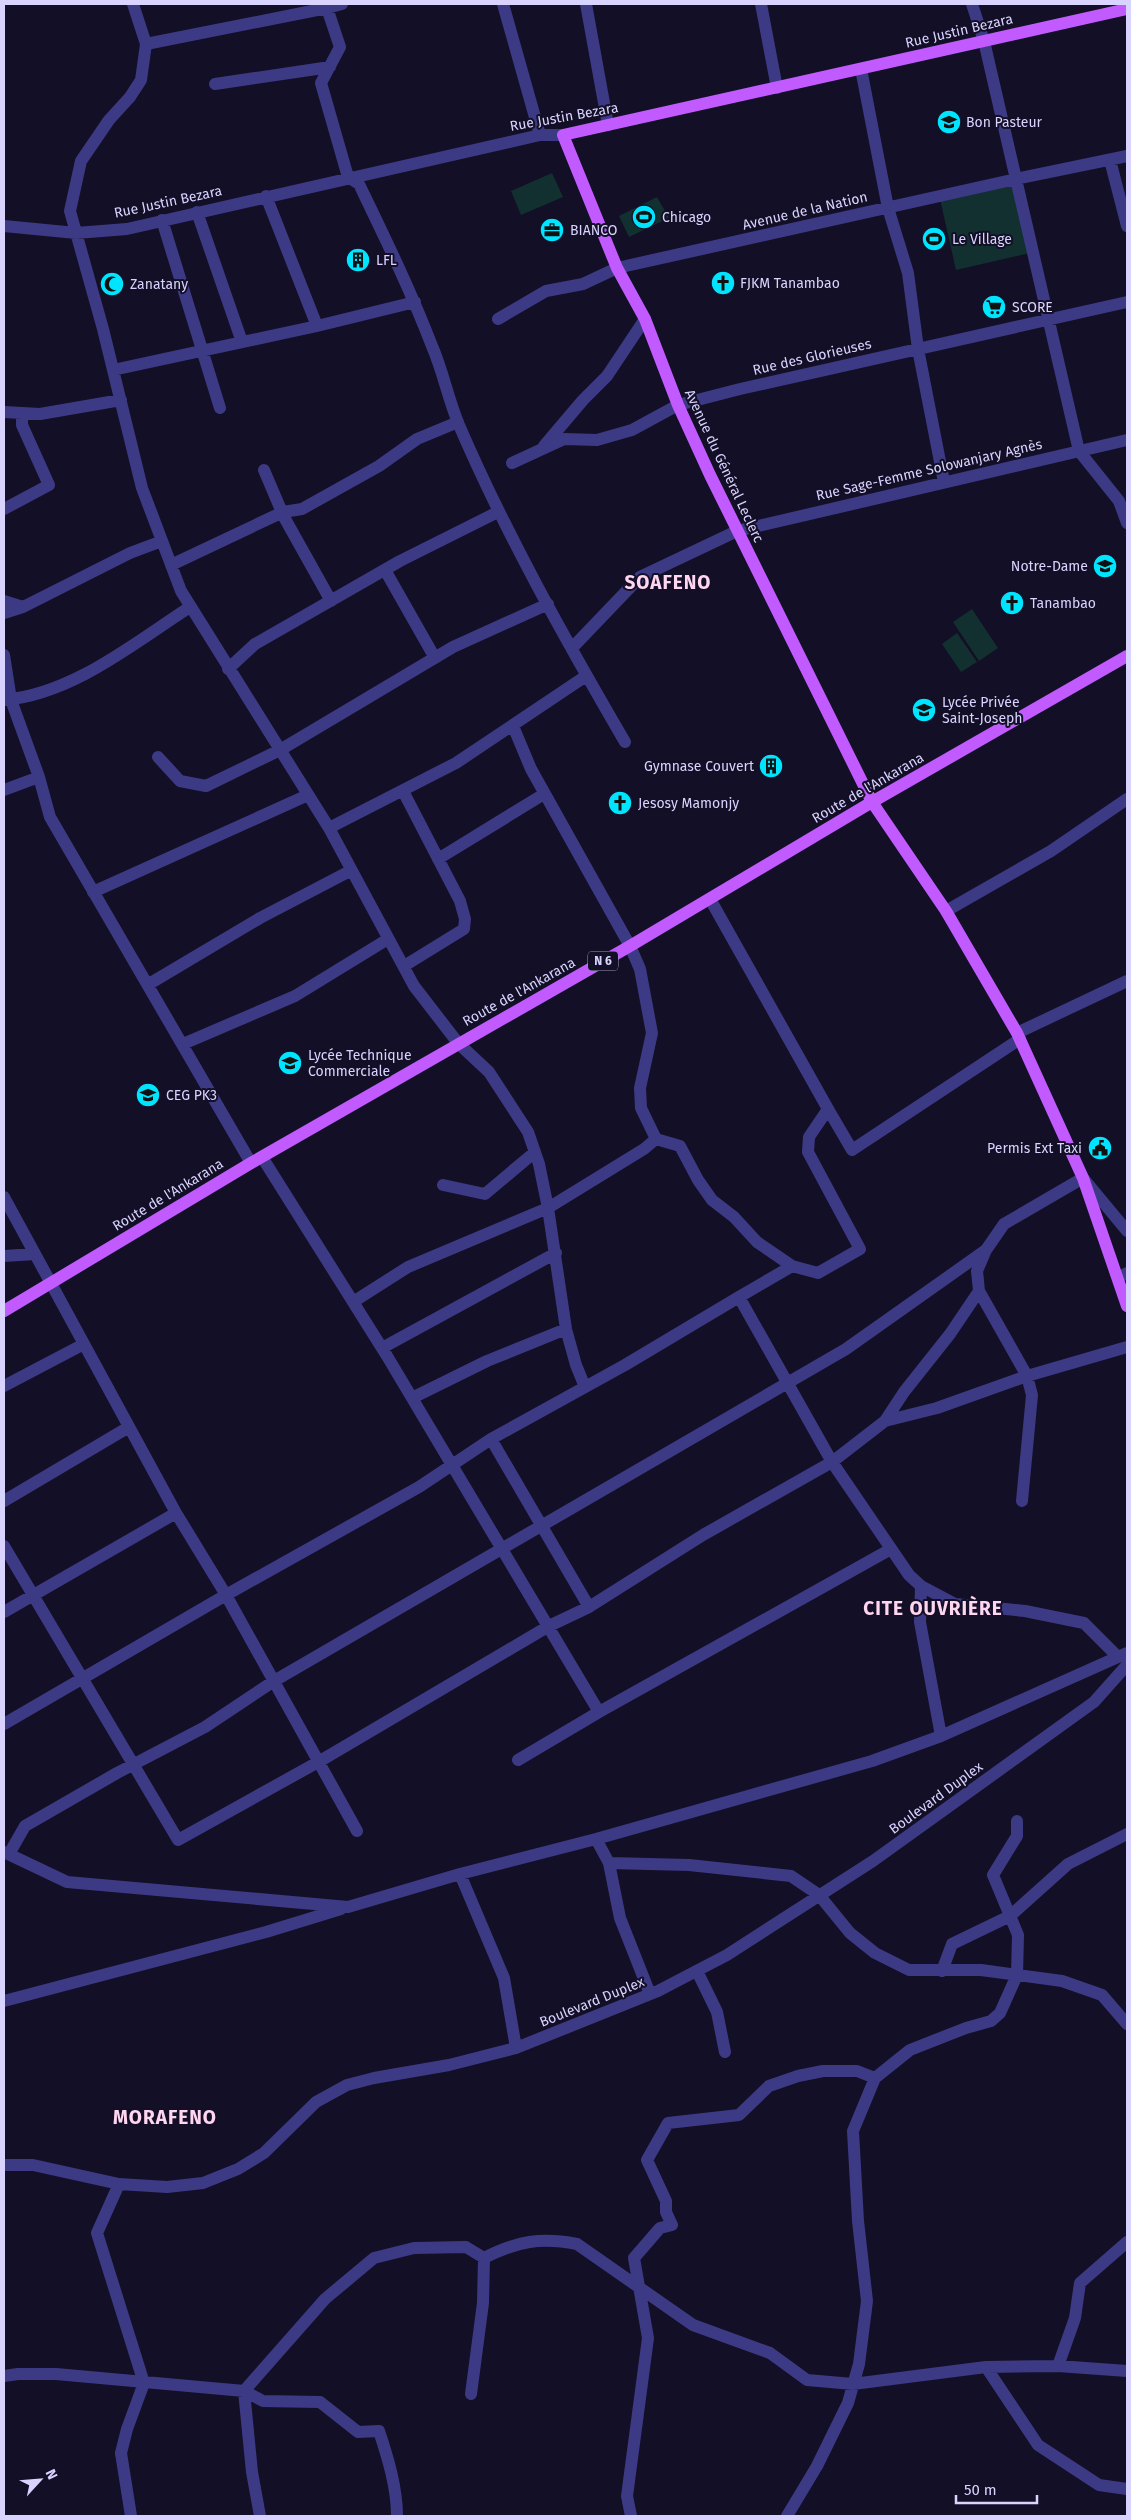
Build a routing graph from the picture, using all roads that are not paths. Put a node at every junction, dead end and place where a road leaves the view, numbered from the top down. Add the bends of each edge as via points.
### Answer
1 (133, 4) edge
2 (342, 4) edge
3 (503, 4) edge
4 (586, 4) edge
5 (762, 4) edge
6 (972, 4) edge
7 (327, 8) junction
8 (1127, 9) edge
9 (984, 41) junction
10 (146, 44) junction
11 (330, 67) junction
12 (861, 68) junction
13 (215, 84) dead end
14 (777, 88) junction
15 (608, 125) junction
16 (540, 135) junction
17 (563, 135) junction
18 (1127, 156) edge
19 (1110, 160) junction
20 (348, 177) junction
21 (1016, 179) junction
22 (266, 196) junction
23 (888, 208) junction
24 (196, 212) junction
25 (162, 220) junction
26 (4, 226) edge
27 (1127, 226) edge
28 (76, 233) junction
29 (617, 268) junction
30 (415, 302) junction
31 (1127, 302) edge
32 (498, 319) dead end
33 (645, 319) junction
34 (1050, 319) junction
35 (317, 326) junction
36 (242, 342) junction
37 (918, 349) junction
38 (202, 351) junction
39 (113, 370) junction
40 (121, 400) junction
41 (678, 405) junction
42 (220, 408) dead end
43 (4, 412) edge
44 (22, 413) junction
45 (458, 422) junction
46 (1127, 440) edge
47 (543, 448) junction
48 (1079, 451) junction
49 (512, 463) dead end
50 (264, 470) dead end
51 (944, 482) junction
52 (4, 509) edge
53 (283, 512) junction
54 (498, 512) junction
55 (1127, 523) edge
56 (737, 531) junction
57 (162, 541) junction
58 (171, 565) junction
59 (385, 570) junction
60 (4, 600) edge
61 (331, 601) junction
62 (548, 604) junction
63 (23, 607) junction
64 (190, 607) junction
65 (4, 613) edge
66 (572, 648) junction
67 (4, 655) edge
68 (1127, 656) edge
69 (435, 658) junction
70 (228, 669) junction
71 (586, 676) junction
72 (7, 700) edge
73 (513, 726) junction
74 (625, 742) dead end
75 (280, 750) junction
76 (158, 757) dead end
77 (39, 776) junction
78 (4, 790) edge
79 (403, 791) junction
80 (544, 794) junction
81 (308, 795) junction
82 (1127, 799) edge
83 (872, 802) junction
84 (329, 828) junction
85 (438, 859) junction
86 (350, 871) junction
87 (93, 892) junction
88 (710, 899) junction
89 (946, 911) junction
90 (388, 939) junction
91 (630, 946) junction
92 (404, 966) junction
93 (1127, 981) edge
94 (149, 984) junction
95 (1018, 1036) junction
96 (458, 1043) junction
97 (184, 1044) junction
98 (828, 1109) junction
99 (656, 1138) junction
100 (534, 1152) junction
101 (262, 1157) junction
102 (251, 1163) junction
103 (1083, 1178) junction
104 (443, 1185) dead end
105 (4, 1197) edge
106 (548, 1208) junction
107 (1127, 1230) edge
108 (986, 1250) junction
109 (556, 1253) junction
110 (35, 1254) junction
111 (4, 1256) edge
112 (792, 1266) junction
113 (1123, 1275) edge
114 (50, 1284) junction
115 (979, 1291) junction
116 (739, 1297) junction
117 (353, 1302) junction
118 (1127, 1306) edge
119 (4, 1311) edge
120 (566, 1329) junction
121 (84, 1344) junction
122 (1127, 1347) edge
123 (382, 1348) junction
124 (1028, 1376) junction
125 (788, 1383) junction
126 (4, 1386) edge
127 (585, 1387) junction
128 (412, 1398) junction
129 (885, 1421) junction
130 (129, 1427) junction
131 (491, 1439) junction
132 (832, 1462) junction
133 (452, 1466) junction
134 (4, 1501) edge
135 (1022, 1501) dead end
136 (176, 1513) junction
137 (541, 1526) junction
138 (4, 1546) edge
139 (891, 1549) junction
140 (502, 1550) junction
141 (921, 1586) junction
142 (32, 1594) junction
143 (226, 1595) junction
144 (588, 1607) junction
145 (4, 1612) edge
146 (549, 1626) junction
147 (1124, 1659) edge
148 (82, 1679) junction
149 (274, 1681) junction
150 (599, 1712) junction
151 (4, 1724) edge
152 (940, 1736) junction
153 (518, 1760) dead end
154 (320, 1761) junction
155 (132, 1765) junction
156 (1017, 1822) dead end
157 (357, 1831) dead end
158 (1127, 1834) edge
159 (596, 1839) junction
160 (6, 1853) edge
161 (609, 1863) junction
162 (460, 1874) junction
163 (819, 1895) junction
164 (348, 1907) junction
165 (1010, 1916) junction
166 (697, 1970) junction
167 (942, 1971) junction
168 (1017, 1975) junction
169 (650, 1994) junction
170 (4, 2001) edge
171 (1122, 2010) edge
172 (1127, 2024) edge
173 (516, 2048) junction
174 (725, 2052) dead end
175 (875, 2078) junction
176 (4, 2165) edge
177 (119, 2184) junction
178 (1127, 2242) edge
179 (484, 2258) junction
180 (642, 2289) junction
181 (1058, 2366) junction
182 (986, 2367) junction
183 (1127, 2371) edge
184 (4, 2376) edge
185 (144, 2383) junction
186 (853, 2384) junction
187 (244, 2391) junction
188 (471, 2394) dead end
189 (1127, 2489) edge
190 (131, 2516) edge
191 (260, 2516) edge
192 (397, 2516) edge
193 (631, 2516) edge
194 (787, 2516) edge

1 - 10 street
2 - 7 street
3 - 16 street
4 - 15 street
5 - 14 street
6 - 9 street
7 - 10 street
7 - 11 street via 340,47
8 - 9 main road, Rue Justin Bezara
9 - 12 main road, Rue Justin Bezara
9 - 21 street
10 - 28 street via 141,80 81,161 70,211
11 - 13 street
11 - 20 street via 321,83
12 - 14 main road, Rue Justin Bezara
12 - 23 street
14 - 15 main road, Rue Justin Bezara
15 - 17 main road, Rue Justin Bezara
16 - 17 street, Rue Justin Bezara
16 - 20 street, Rue Justin Bezara
17 - 29 main road, Avenue du Général Leclerc
18 - 19 street, Avenue de la Nation
19 - 21 street, Avenue de la Nation
19 - 27 street
20 - 22 street, Rue Justin Bezara
20 - 30 street via 359,184
21 - 23 street, Avenue de la Nation
21 - 34 street
22 - 24 street, Rue Justin Bezara
22 - 35 street
23 - 29 street, Avenue de la Nation
23 - 37 street via 908,273
24 - 25 street, Rue Justin Bezara
24 - 36 street
25 - 28 street, Rue Justin Bezara via 127,229
25 - 38 street
26 - 28 street, Rue Justin Bezara
28 - 39 street
29 - 32 street, Avenue de la Nation via 583,284 546,291
29 - 33 main road, Avenue du Général Leclerc
30 - 35 street
30 - 45 street via 440,364
31 - 34 street, Rue des Glorieuses
33 - 41 main road, Avenue du Général Leclerc
33 - 47 street via 607,376
34 - 37 street, Rue des Glorieuses
34 - 48 street
35 - 36 street
36 - 38 street
37 - 41 street, Rue des Glorieuses
37 - 51 street
38 - 39 street
38 - 42 street
39 - 40 street
40 - 44 street via 40,414
40 - 57 street via 142,488
41 - 47 street, Rue des Glorieuses via 632,430 597,440 564,440
41 - 56 main road, Avenue du Général Leclerc
43 - 44 street
44 - 52 street via 22,425 49,485
45 - 53 street via 418,439 378,466 302,508
45 - 54 street
46 - 48 street, Rue Sage-Femme Solowanjary Agnès
47 - 49 street, Rue des Glorieuses
48 - 51 street, Rue Sage-Femme Solowanjary Agnès
48 - 55 street via 1119,501
50 - 53 street
51 - 56 street, Rue Sage-Femme Solowanjary Agnès
53 - 58 street
53 - 61 street
54 - 59 street
54 - 62 street
56 - 66 street, Rue Sage-Femme Solowanjary Agnès via 640,577
56 - 83 main road, Avenue du Général Leclerc
57 - 58 street
57 - 63 street via 130,552
58 - 64 street
59 - 61 street
59 - 69 street
60 - 63 street
61 - 70 street via 255,644
62 - 66 street
62 - 69 street
63 - 65 street
64 - 70 street
64 - 72 street via 94,668 54,688
66 - 71 street
67 - 72 street
68 - 83 main road, Route de l'Ankarana / N 6
69 - 75 street
70 - 75 street
71 - 73 street
71 - 74 street
72 - 77 street
73 - 79 street via 456,763
73 - 80 street
75 - 76 street via 206,786 180,781
75 - 81 street
77 - 78 street
77 - 87 street via 50,817
79 - 84 street
79 - 85 street
80 - 85 street
80 - 91 street
81 - 84 street
81 - 87 street
82 - 89 street via 1050,851
83 - 88 main road, Route de l'Ankarana / N 6
83 - 89 main road, Avenue du Général Leclerc
84 - 86 street
85 - 92 street via 460,901 466,919 464,929
86 - 90 street
86 - 94 street via 260,918
87 - 94 street
88 - 91 main road, Route de l'Ankarana / N 6
88 - 98 street
89 - 95 main road, Avenue du Général Leclerc
90 - 92 street
90 - 97 street via 295,996
91 - 96 main road, Route de l'Ankarana / N 6
91 - 99 street via 640,969 652,1033 640,1088 641,1108
92 - 96 street via 414,986
93 - 95 street
94 - 97 street
95 - 98 street via 852,1150
95 - 103 main road, Avenue du Général Leclerc
96 - 100 street via 488,1072 528,1132
96 - 101 main road, Route de l'Ankarana / N 6
97 - 102 street
98 - 112 street via 809,1137 808,1152 860,1249 818,1273
99 - 106 street via 644,1149
99 - 112 street via 680,1146 712,1200 734,1217 757,1242
100 - 104 street via 485,1194
100 - 106 street
101 - 102 main road, Route de l'Ankarana / N 6
101 - 117 street
102 - 114 main road, Route de l'Ankarana / N 6
103 - 107 street
103 - 108 street via 1004,1224
103 - 113 main road, Avenue du Général Leclerc
105 - 110 street
106 - 109 street
106 - 117 street via 408,1267
108 - 115 street via 977,1272
108 - 125 street via 846,1348
109 - 120 street
109 - 123 street
110 - 111 street
110 - 114 street
112 - 116 street
113 - 118 main road, Avenue du Général Leclerc
114 - 119 main road, Route de l'Ankarana / N 6
114 - 121 street
115 - 124 street
115 - 129 street
116 - 125 street
116 - 127 street
117 - 123 street
120 - 127 street
120 - 128 street
121 - 126 street
121 - 130 street
122 - 124 street
123 - 128 street
124 - 129 street via 936,1408
124 - 135 street via 1032,1395
125 - 132 street
125 - 137 street
127 - 131 street
128 - 133 street
129 - 132 street
130 - 134 street
130 - 136 street
131 - 133 street
131 - 137 street
132 - 139 street
132 - 144 street via 703,1535
133 - 140 street
133 - 143 street
136 - 142 street via 105,1556
136 - 143 street
137 - 140 street
137 - 144 street
138 - 142 street
139 - 141 street
139 - 150 street
140 - 146 street
140 - 149 street
141 - 147 street via 955,1604 1037,1612 1084,1623
141 - 152 street via 920,1622
142 - 145 street
142 - 148 street
143 - 148 street
143 - 149 street
144 - 146 street
146 - 150 street
146 - 154 street
147 - 152 street
147 - 163 street, Boulevard Duplex via 1094,1702 873,1862
148 - 151 street
148 - 155 street
149 - 154 street
149 - 155 street via 206,1727
150 - 153 street
152 - 159 street via 872,1761
154 - 155 street via 178,1840
154 - 157 street
155 - 160 street via 25,1826
156 - 165 street via 1017,1836 993,1875
158 - 165 street via 1068,1864
159 - 161 street
159 - 162 street
160 - 164 street via 67,1882
161 - 163 street via 771,1872 791,1876
161 - 169 street via 620,1918
162 - 164 street
162 - 173 street via 504,1978
163 - 166 street, Boulevard Duplex via 727,1955
163 - 167 street via 850,1933 875,1953 909,1970
164 - 170 street via 266,1932
165 - 167 street via 952,1944
165 - 168 street via 1018,1935
166 - 169 street, Boulevard Duplex
166 - 174 street via 717,2012
167 - 168 street via 981,1970
168 - 171 street via 1062,1981 1102,1995
168 - 175 street via 1000,2013 991,2021 910,2050
169 - 173 street, Boulevard Duplex
171 - 172 street
173 - 177 street, Boulevard Duplex via 347,2085 316,2102 264,2153 238,2169 202,2183 167,2187
175 - 180 street via 857,2071 823,2070 769,2086 739,2115 668,2123 647,2160 666,2201 666,2212 672,2225 660,2228 634,2258
175 - 186 street via 853,2131 867,2301 859,2364
176 - 177 street, Boulevard Duplex via 33,2165
177 - 185 street via 97,2233
178 - 181 street via 1080,2283 1075,2318
179 - 180 street via 507,2246 531,2240 557,2240 577,2244
179 - 187 street via 466,2247 414,2248 374,2258 325,2299
179 - 188 street via 483,2303
180 - 186 street via 692,2325 770,2353 807,2380
180 - 193 street via 648,2338 627,2496
181 - 182 street
181 - 183 street
182 - 186 street
182 - 189 street via 1038,2445 1099,2485
184 - 185 street via 56,2374
185 - 187 street
185 - 190 street via 121,2453
186 - 194 street via 848,2403 817,2466
187 - 191 street
187 - 192 street via 263,2401 320,2402 358,2432 378,2431 397,2499

